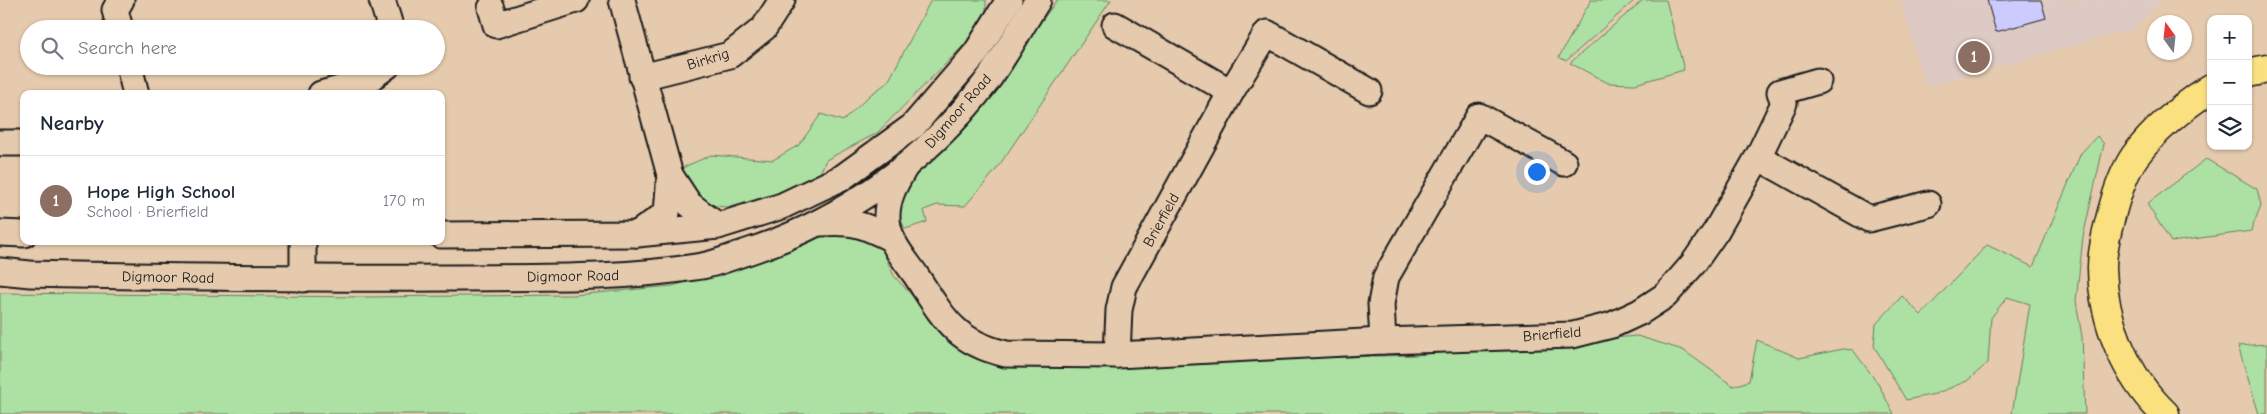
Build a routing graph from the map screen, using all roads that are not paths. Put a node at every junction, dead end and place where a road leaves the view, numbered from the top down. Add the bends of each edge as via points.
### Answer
1 (120, 0) edge
2 (382, 0) edge
3 (576, 0) edge
4 (622, 0) edge
5 (782, 0) edge
6 (1010, 0) edge
7 (1038, 0) edge
8 (491, 8) dead end
9 (118, 20) edge
10 (388, 20) edge
11 (1115, 25) dead end
12 (2267, 68) edge
13 (2252, 72) edge
14 (131, 75) edge
15 (375, 75) edge
16 (642, 77) junction
17 (1818, 81) dead end
18 (135, 90) edge
19 (336, 90) edge
20 (1369, 91) dead end
21 (2207, 91) edge
22 (1232, 92) junction
23 (0, 143) edge
24 (20, 143) edge
25 (1758, 157) junction
26 (1564, 163) dead end
27 (904, 167) junction
28 (670, 175) junction
29 (1928, 204) dead end
30 (818, 223) junction
31 (718, 226) junction
32 (20, 233) edge
33 (0, 234) edge
34 (637, 234) junction
35 (445, 235) edge
36 (890, 238) junction
37 (303, 245) edge
38 (0, 271) edge
39 (303, 279) junction
40 (1383, 341) junction
41 (1117, 355) junction
42 (2165, 414) edge

1 - 9 street via 115,10
2 - 10 street
3 - 8 street via 496,26
4 - 16 street
5 - 16 street, Birkrig via 764,28 730,55
6 - 31 street, Digmoor Road via 976,53 913,126 843,178 782,206
7 - 27 street, Digmoor Road via 985,84 939,137
11 - 22 street
12 - 13 highway
14 - 18 street
15 - 19 street via 365,82
16 - 28 street
17 - 25 street, Brierfield via 1780,92 1784,103
20 - 22 street, Brierfield via 1267,33
21 - 42 highway via 2157,130 2135,157 2118,191 2102,267 2115,339 2140,387
22 - 41 street, Brierfield via 1124,287 1119,310
23 - 24 street
25 - 29 street via 1870,219
25 - 40 street, Brierfield via 1694,264 1666,295 1640,312 1612,325 1572,335
26 - 40 street via 1479,116 1386,277 1381,304
27 - 30 street, Digmoor Road via 862,199
27 - 36 street, Brierfield via 889,195
28 - 31 street via 689,204
28 - 34 street via 667,213
30 - 36 street via 847,221
30 - 39 street, Digmoor Road via 783,240 705,266 618,276
31 - 34 street, Digmoor Road
32 - 33 street
34 - 35 street, Digmoor Road
36 - 41 street, Brierfield via 942,318 971,341 1006,354
37 - 39 street
38 - 39 street, Digmoor Road
40 - 41 street, Brierfield

